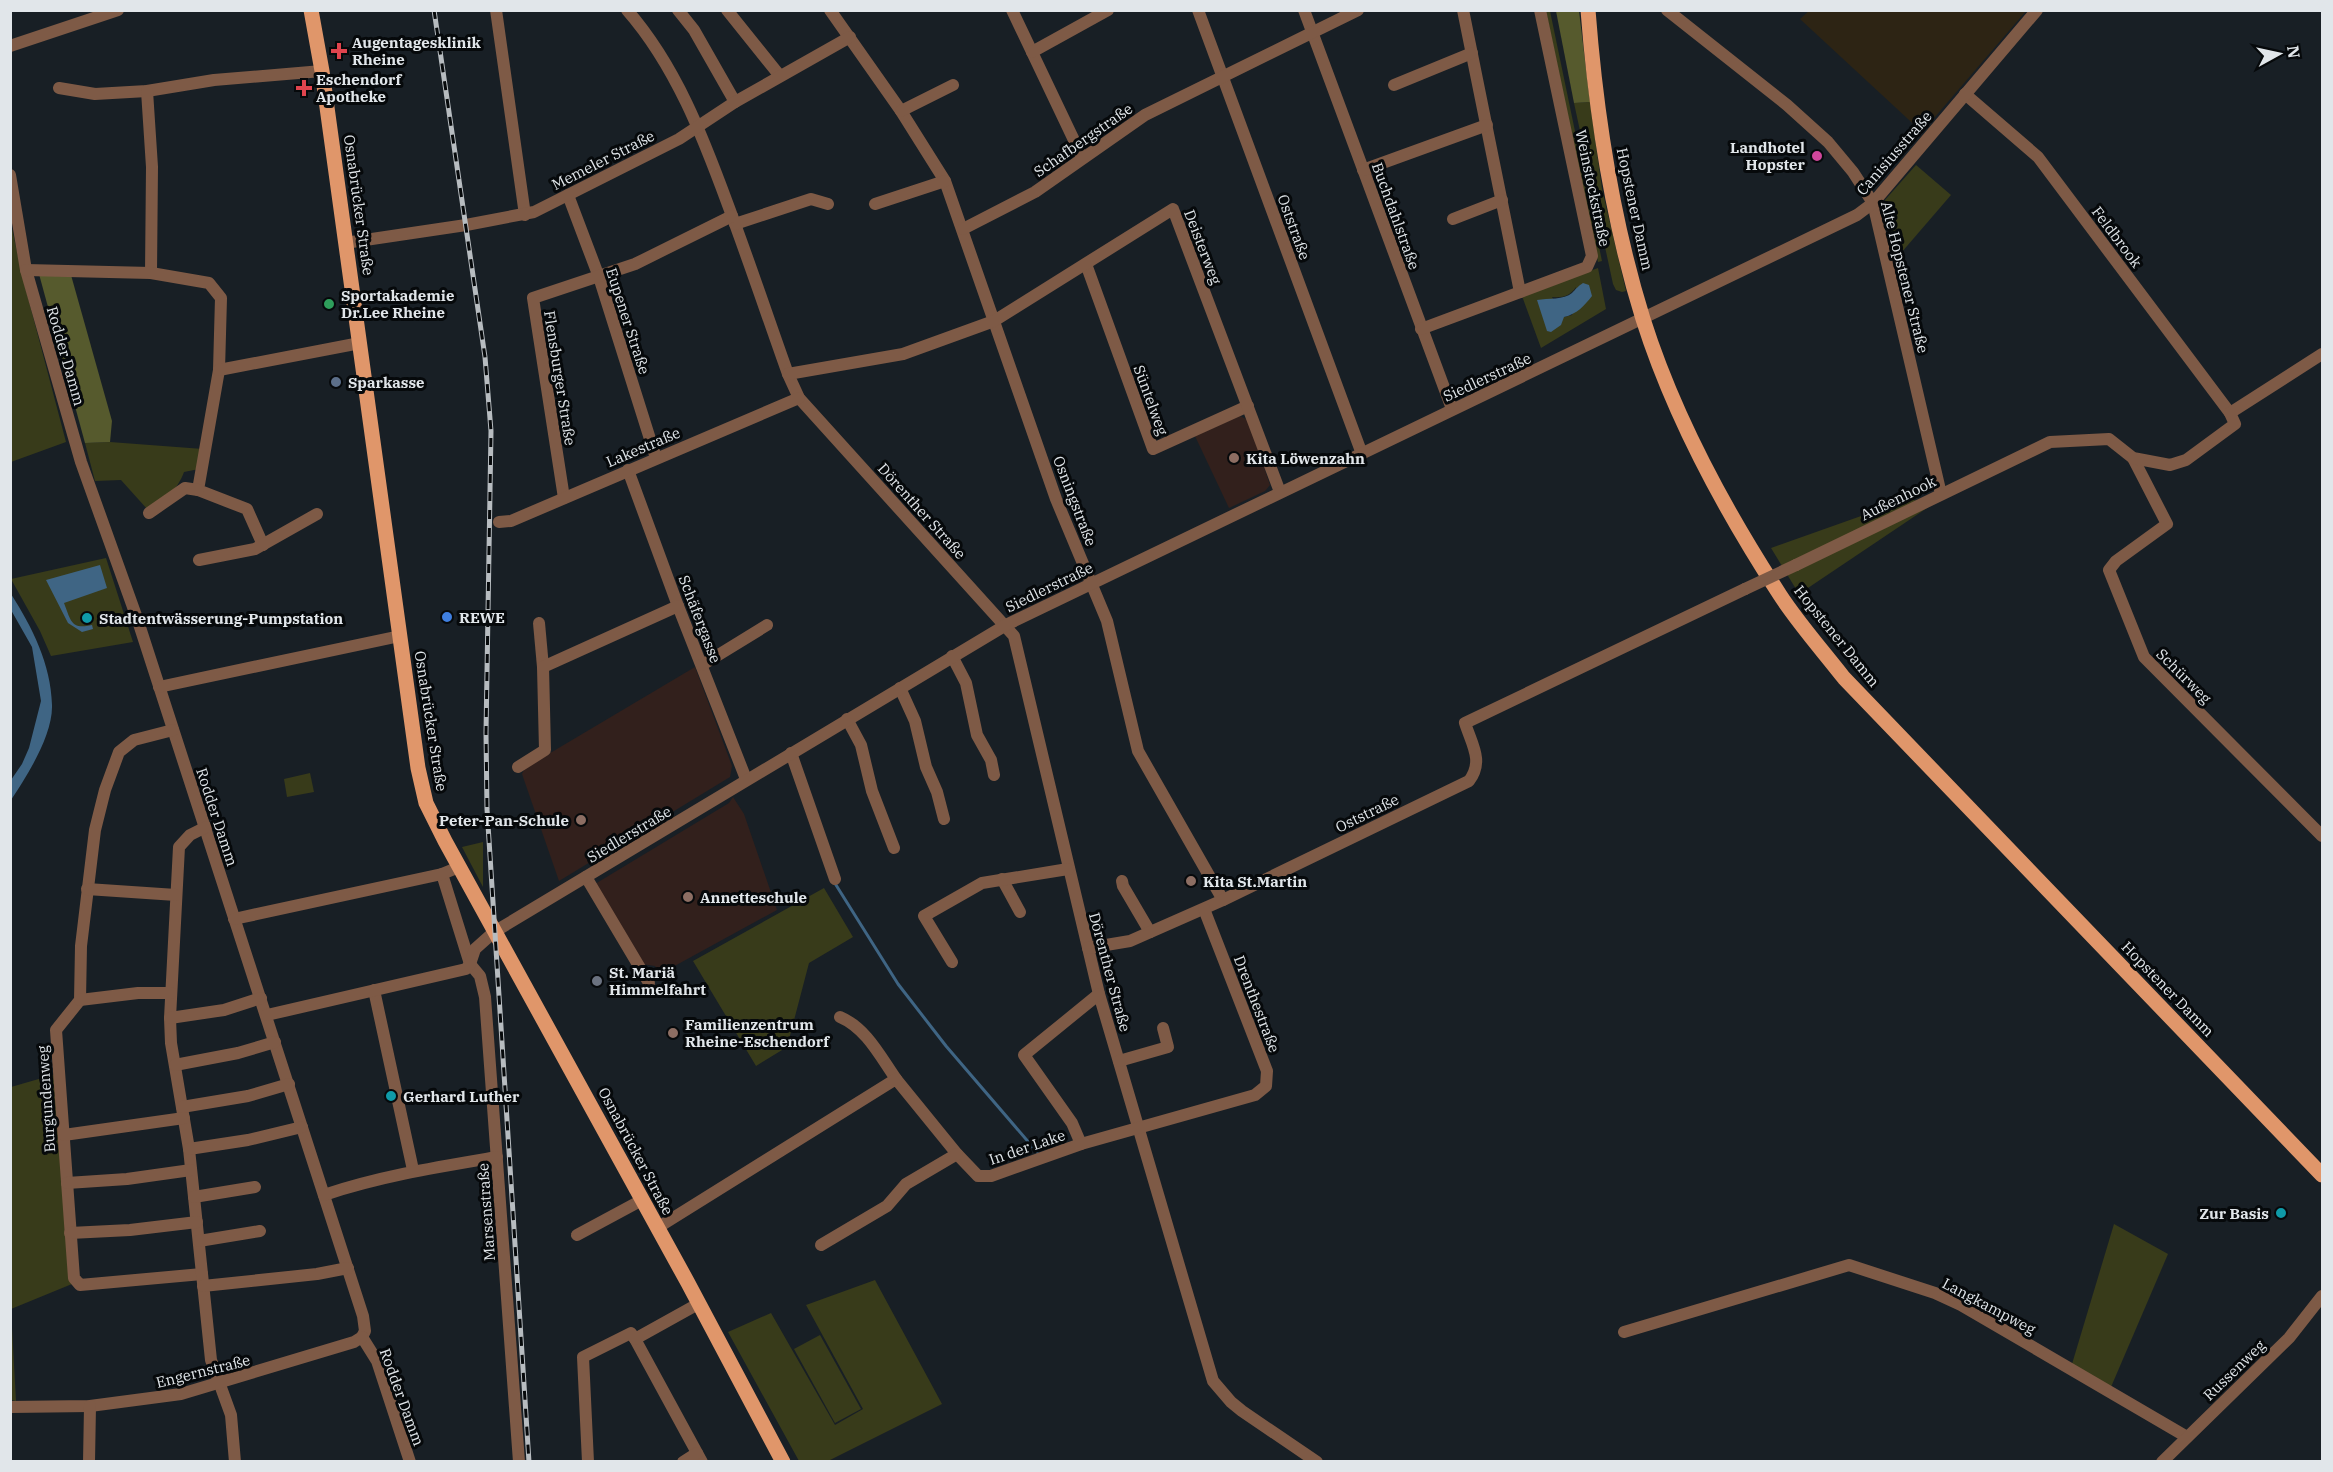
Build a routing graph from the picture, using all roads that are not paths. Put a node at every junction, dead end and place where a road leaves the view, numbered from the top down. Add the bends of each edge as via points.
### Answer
1 (118, 10) edge
2 (311, 10) edge
3 (496, 10) edge
4 (627, 10) edge
5 (678, 10) edge
6 (727, 10) edge
7 (830, 10) edge
8 (1012, 10) edge
9 (1108, 10) edge
10 (1198, 10) edge
11 (1304, 10) edge
12 (1358, 10) edge
13 (1463, 10) edge
14 (1540, 10) edge
15 (1588, 10) edge
16 (1667, 10) edge
17 (2037, 10) edge
18 (1312, 32) junction
19 (850, 38) junction
20 (10, 46) edge
21 (1032, 52) junction
22 (1472, 53) junction
23 (322, 71) junction
24 (780, 76) junction
25 (1222, 76) junction
26 (1394, 85) dead end
27 (953, 86) dead end
28 (58, 88) dead end
29 (147, 91) junction
30 (1965, 94) junction
31 (735, 102) junction
32 (901, 111) junction
33 (1487, 125) junction
34 (699, 126) junction
35 (1082, 157) junction
36 (1364, 170) junction
37 (10, 175) edge
38 (945, 182) junction
39 (568, 195) junction
40 (1502, 200) junction
41 (1873, 202) junction
42 (828, 204) dead end
43 (875, 204) dead end
44 (525, 215) junction
45 (1453, 219) dead end
46 (734, 220) junction
47 (963, 229) junction
48 (345, 243) junction
49 (1086, 264) junction
50 (26, 270) junction
51 (151, 273) junction
52 (599, 277) junction
53 (1520, 292) junction
54 (1643, 319) junction
55 (994, 321) junction
56 (1421, 329) junction
57 (360, 343) junction
58 (2322, 354) edge
59 (219, 370) junction
60 (788, 374) junction
61 (799, 398) junction
62 (1248, 406) junction
63 (1452, 409) junction
64 (2230, 413) junction
65 (1362, 454) junction
66 (656, 458) junction
67 (2133, 458) junction
68 (628, 470) junction
69 (198, 490) junction
70 (1280, 492) junction
71 (1941, 494) junction
72 (564, 498) junction
73 (149, 513) dead end
74 (317, 514) dead end
75 (499, 522) dead end
76 (263, 545) junction
77 (199, 560) dead end
78 (1091, 582) junction
79 (678, 606) junction
80 (539, 623) dead end
81 (766, 625) dead end
82 (1006, 625) junction
83 (400, 636) junction
84 (952, 656) junction
85 (702, 665) junction
86 (543, 667) junction
87 (159, 687) junction
88 (900, 688) junction
89 (847, 719) junction
90 (1465, 723) joint
91 (173, 730) junction
92 (790, 753) junction
93 (518, 768) dead end
94 (994, 775) dead end
95 (747, 779) junction
96 (944, 819) dead end
97 (206, 827) junction
98 (2322, 836) edge
99 (894, 848) dead end
100 (459, 867) junction
101 (1068, 869) junction
102 (442, 874) junction
103 (586, 878) junction
104 (835, 879) dead end
105 (1002, 879) junction
106 (1122, 881) dead end
107 (87, 890) junction
108 (176, 895) junction
109 (1223, 900) junction
110 (1204, 909) junction
111 (1020, 912) dead end
112 (234, 919) junction
113 (494, 932) junction
114 (1150, 932) junction
115 (1088, 948) junction
116 (952, 962) dead end
117 (470, 964) junction
118 (649, 982) dead end
119 (374, 990) junction
120 (171, 993) junction
121 (1099, 994) junction
122 (261, 998) junction
123 (80, 1000) junction
124 (267, 1015) junction
125 (170, 1017) junction
126 (840, 1017) dead end
127 (1163, 1028) dead end
128 (275, 1042) junction
129 (1119, 1061) junction
130 (175, 1065) junction
131 (896, 1079) junction
132 (289, 1084) junction
133 (183, 1112) junction
134 (302, 1127) junction
135 (1139, 1129) junction
136 (64, 1135) junction
137 (1081, 1144) junction
138 (189, 1149) junction
139 (957, 1155) junction
140 (497, 1157) junction
141 (191, 1170) junction
142 (413, 1170) junction
143 (2322, 1175) edge
144 (67, 1183) junction
145 (255, 1187) dead end
146 (324, 1194) junction
147 (194, 1197) junction
148 (642, 1200) junction
149 (197, 1222) junction
150 (657, 1228) junction
151 (260, 1232) dead end
152 (70, 1233) junction
153 (577, 1235) dead end
154 (199, 1241) junction
155 (821, 1245) dead end
156 (348, 1268) junction
157 (202, 1280) junction
158 (2322, 1296) edge
159 (698, 1304) junction
160 (1624, 1332) dead end
161 (362, 1337) junction
162 (635, 1340) junction
163 (221, 1384) junction
164 (90, 1406) junction
165 (10, 1407) edge
166 (2187, 1437) junction
167 (700, 1457) edge
168 (89, 1461) edge
169 (235, 1461) edge
170 (410, 1461) edge
171 (519, 1461) edge
172 (588, 1461) edge
173 (683, 1461) edge
174 (783, 1461) edge
175 (1317, 1461) edge
176 (2162, 1461) edge

1 - 20 street
2 - 23 main road, Osnabrücker Straße
3 - 44 street
4 - 34 street, Dörenther Straße via 662,58
5 - 31 street via 694,30
6 - 24 street
7 - 19 street, Osningstraße
8 - 21 street
9 - 21 street
10 - 25 street, Oststraße
11 - 18 street, Buchdahlstraße
12 - 18 street, Schafbergstraße
13 - 22 street
14 - 53 street, Weinstockstraße via 1592,256 1587,267
15 - 54 main road, Hopstener Damm via 1606,166
16 - 41 street, Alte Hopstener Straße via 1828,142
17 - 30 street, Canisiusstraße
18 - 25 street, Schafbergstraße
18 - 36 street, Buchdahlstraße
19 - 24 street, Memeler Straße
19 - 32 street, Osningstraße
21 - 35 street
22 - 26 street
22 - 33 street
23 - 29 street via 214,80
23 - 48 main road, Osnabrücker Straße
24 - 31 street, Memeler Straße
25 - 35 street, Schafbergstraße via 1145,115
25 - 65 street, Oststraße
27 - 32 street
28 - 29 street via 95,94
29 - 51 street via 152,167
30 - 41 street, Canisiusstraße
30 - 64 street, Feldbrook via 2038,157
31 - 34 street, Memeler Straße
32 - 38 street, Osningstraße
33 - 36 street
33 - 40 street
34 - 39 street, Memeler Straße
34 - 46 street, Dörenther Straße
35 - 47 street, Schafbergstraße via 1035,192
36 - 56 street, Buchdahlstraße
37 - 50 street, Rodder Damm
38 - 43 street
38 - 47 street, Osningstraße
39 - 44 street, Memeler Straße
39 - 52 street, Eupener Straße
40 - 45 street
40 - 53 street
41 - 54 street, Canisiusstraße via 1857,215
41 - 71 street, Alte Hopstener Straße
42 - 46 street, Flensburger Straße via 811,199
44 - 48 street, Memeler Straße
46 - 52 street, Flensburger Straße
46 - 60 street, Dörenther Straße
47 - 55 street, Osningstraße
48 - 57 main road, Osnabrücker Straße
49 - 55 street, Deisterweg
49 - 62 street, Süntelweg via 1153,449
49 - 62 street, Deisterweg via 1173,209
50 - 51 street
50 - 87 street, Rodder Damm via 81,462
51 - 59 street via 209,284 221,298
52 - 66 street, Eupener Straße
52 - 72 street, Flensburger Straße via 533,298
53 - 56 street, Weinstockstraße
54 - 63 street, Siedlerstraße
54 - 143 main road, Hopstener Damm via 1689,434 1729,512 1782,597 1844,678
55 - 60 street via 903,354
55 - 78 street, Osningstraße via 1056,499
56 - 63 street, Buchdahlstraße
57 - 59 street
57 - 83 main road, Osnabrücker Straße
58 - 64 street
59 - 69 street
60 - 61 street, Dörenther Straße
61 - 66 street, Lakestraße
61 - 82 street, Dörenther Straße
62 - 70 street, Deisterweg
63 - 65 street, Siedlerstraße
64 - 67 street, Außenhook via 2235,424 2186,460 2170,465
65 - 70 street, Siedlerstraße
66 - 68 street, Lakestraße
67 - 71 street, Außenhook via 2109,439 2050,442
67 - 98 street, Schürweg via 2167,524 2115,561 2109,570 2144,657
68 - 72 street, Lakestraße
68 - 79 street, Schäfergasse
69 - 73 street via 185,488
69 - 76 street via 247,509
70 - 78 street, Siedlerstraße
71 - 90 street, Außenhook, bridge
72 - 75 street, Lakestraße via 511,521
74 - 76 street
76 - 77 street
78 - 82 street, Siedlerstraße
78 - 109 street, Osningstraße via 1107,621 1138,751
79 - 85 street, Schäfergasse
79 - 86 street
80 - 86 street
81 - 85 street
82 - 84 street, Siedlerstraße
82 - 101 street, Dörenther Straße via 1018,649
83 - 87 street
83 - 100 main road, Osnabrücker Straße via 426,803
84 - 88 street, Siedlerstraße
84 - 94 street via 966,683 977,735
85 - 95 street, Schäfergasse
86 - 93 street via 545,750
87 - 91 street, Rodder Damm
88 - 89 street, Siedlerstraße
88 - 96 street via 915,721
89 - 92 street, Siedlerstraße
89 - 99 street via 861,745 872,791
90 - 109 street, Oststraße via 1478,761 1477,771 1469,781
91 - 97 street, Rodder Damm
91 - 107 street via 134,740 119,752 95,830
92 - 95 street, Siedlerstraße
92 - 104 street
95 - 103 street, Siedlerstraße
97 - 108 street via 190,835 179,848
97 - 112 street, Rodder Damm
100 - 102 street
100 - 113 main road, Osnabrücker Straße
101 - 105 street
101 - 115 street, Dörenther Straße
102 - 112 street
102 - 117 street
103 - 113 street, Siedlerstraße
103 - 118 street
105 - 111 street
105 - 116 street via 982,883 924,916
106 - 114 street
107 - 108 street
107 - 123 street
108 - 120 street
109 - 110 street
110 - 114 street
110 - 135 street, Drenthestraße via 1267,1071 1266,1086 1254,1095
112 - 122 street, Rodder Damm
113 - 117 street, Siedlerstraße via 475,949
113 - 148 main road, Osnabrücker Straße
114 - 115 street via 1130,941
115 - 121 street, Dörenther Straße
117 - 119 street via 466,969
117 - 140 street, Marsenstraße via 480,976 484,998
119 - 124 street
119 - 142 street
120 - 123 street
120 - 125 street
121 - 129 street, Dörenther Straße
121 - 137 street via 1024,1055 1072,1123
122 - 124 street, Rodder Damm
122 - 125 street via 224,1010
123 - 136 street, Burgundenweg via 57,1030
124 - 128 street, Rodder Damm
125 - 130 street
126 - 131 street, In der Lake via 854,1023 864,1034
127 - 129 street via 1168,1047
128 - 130 street
128 - 132 street, Rodder Damm
129 - 135 street, Dörenther Straße
130 - 133 street
131 - 139 street, In der Lake
131 - 150 street
132 - 133 street
132 - 134 street, Rodder Damm
133 - 136 street
133 - 138 street
134 - 138 street
134 - 146 street, Rodder Damm
135 - 137 street, In der Lake
135 - 175 street, Dörenther Straße via 1214,1381 1242,1411
136 - 144 street, Burgundenweg
137 - 139 street, In der Lake via 991,1176 978,1176
138 - 141 street
139 - 155 street via 906,1184 887,1206
140 - 142 street
140 - 171 street, Marsenstraße
141 - 144 street
141 - 147 street
142 - 146 street
144 - 152 street, Burgundenweg
145 - 147 street
146 - 156 street, Rodder Damm
147 - 149 street
148 - 150 main road, Osnabrücker Straße
148 - 153 street
149 - 152 street
149 - 154 street
150 - 159 main road, Osnabrücker Straße
151 - 154 street
152 - 157 street, Burgundenweg via 74,1278 80,1285
154 - 157 street
156 - 157 street, Burgundenweg via 317,1274
156 - 161 street, Rodder Damm via 364,1323
157 - 163 street via 211,1360
158 - 166 street, Russenweg via 2289,1338
159 - 162 street
159 - 174 main road, Osnabrücker Straße
160 - 166 street, Langkampweg via 1849,1266 1961,1305
161 - 163 street, Engernstraße
161 - 170 street, Rodder Damm via 377,1360
162 - 167 street
162 - 172 street via 631,1333 583,1357
163 - 164 street, Engernstraße via 180,1395
163 - 169 street via 231,1415
164 - 165 street, Engernstraße
164 - 168 street
166 - 176 street, Russenweg
167 - 173 street

